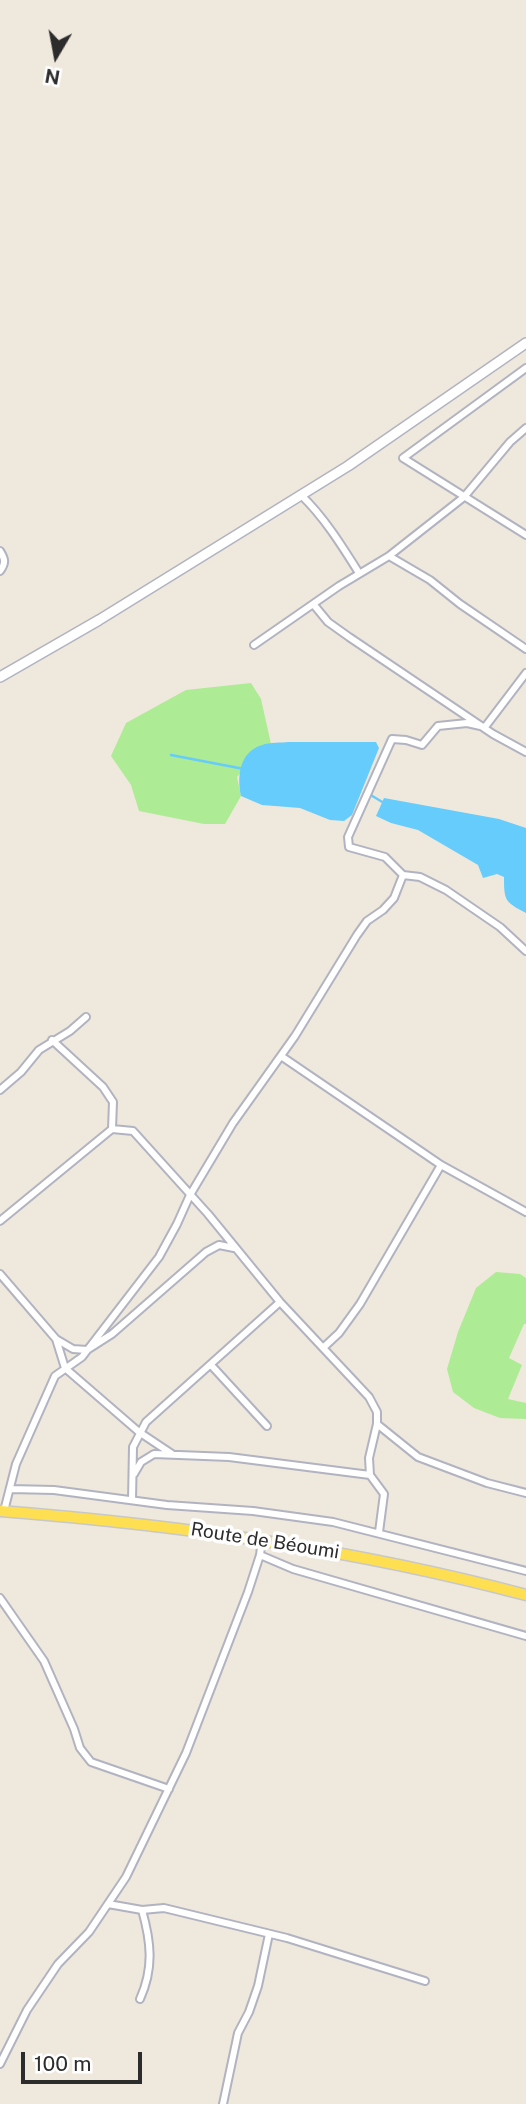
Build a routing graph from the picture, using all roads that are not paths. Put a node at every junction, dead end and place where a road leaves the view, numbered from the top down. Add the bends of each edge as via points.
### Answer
1 (526, 343) edge
2 (526, 368) edge
3 (526, 428) edge
4 (301, 495) junction
5 (464, 497) junction
6 (526, 536) edge
7 (0, 551) edge
8 (389, 556) junction
9 (0, 571) edge
10 (359, 573) junction
11 (314, 605) junction
12 (254, 645) dead end
13 (526, 649) edge
14 (526, 673) edge
15 (0, 677) edge
16 (485, 727) junction
17 (526, 752) edge
18 (403, 875) junction
19 (526, 951) edge
20 (86, 1017) dead end
21 (52, 1041) junction
22 (281, 1056) junction
23 (0, 1090) edge
24 (112, 1129) junction
25 (441, 1165) junction
26 (190, 1195) junction
27 (526, 1212) edge
28 (0, 1221) edge
29 (239, 1251) junction
30 (0, 1274) edge
31 (280, 1302) junction
32 (56, 1339) junction
33 (324, 1347) junction
34 (87, 1350) junction
35 (211, 1365) junction
36 (65, 1368) junction
37 (377, 1424) junction
38 (267, 1426) dead end
39 (139, 1432) junction
40 (172, 1454) junction
41 (134, 1474) junction
42 (370, 1475) junction
43 (10, 1489) junction
44 (526, 1493) edge
45 (132, 1500) junction
46 (2, 1511) edge
47 (379, 1532) junction
48 (262, 1539) junction
49 (260, 1555) junction
50 (526, 1570) edge
51 (526, 1595) edge
52 (0, 1598) edge
53 (526, 1636) edge
54 (169, 1789) junction
55 (108, 1904) junction
56 (142, 1910) junction
57 (269, 1934) junction
58 (425, 1981) dead end
59 (140, 1999) dead end
60 (0, 2064) edge
61 (223, 2104) edge

1 - 4 main road
2 - 5 street via 403,457
3 - 5 street
4 - 10 street
4 - 15 main road
5 - 6 street
5 - 8 street
7 - 9 street via 5,565
8 - 10 street
8 - 13 street
10 - 11 street
11 - 12 street
11 - 16 street via 328,622
14 - 16 street
16 - 17 street
16 - 18 street via 467,723 438,726 422,745 392,739 348,837 349,847 385,858
18 - 19 street via 420,877 446,890
18 - 22 street via 394,898 362,928
20 - 21 street
21 - 23 street
21 - 24 street via 103,1087 113,1102
22 - 25 street
22 - 26 street
24 - 26 street via 133,1131
24 - 28 street
25 - 27 street
25 - 33 street via 360,1304
26 - 29 street
26 - 34 street via 159,1257
29 - 31 street
29 - 34 street via 219,1245 206,1252 112,1334
30 - 32 street
31 - 33 street
31 - 35 street
32 - 34 street via 73,1349
32 - 36 street
33 - 37 street via 369,1397
34 - 36 street
35 - 38 street
35 - 39 street
36 - 39 street
36 - 43 street via 55,1376 39,1408
37 - 42 street
37 - 44 street via 418,1457
39 - 40 street
39 - 41 street via 133,1447
40 - 41 street via 154,1454 141,1462
40 - 42 street
41 - 45 street
42 - 47 street via 384,1494
43 - 45 street
43 - 46 street
45 - 47 street via 253,1511
46 - 48 main road, Route de Béoumi
47 - 50 street
48 - 49 street
48 - 51 main road, Route de Béoumi via 382,1560
49 - 53 street via 293,1569
49 - 54 street via 218,1673
52 - 54 street via 44,1661 80,1748 91,1762
54 - 55 street
55 - 56 street
55 - 60 street via 58,1964 27,2010
56 - 57 street via 164,1909
56 - 59 street via 151,1949 147,1984
57 - 58 street
57 - 61 street via 258,1986 238,2032

